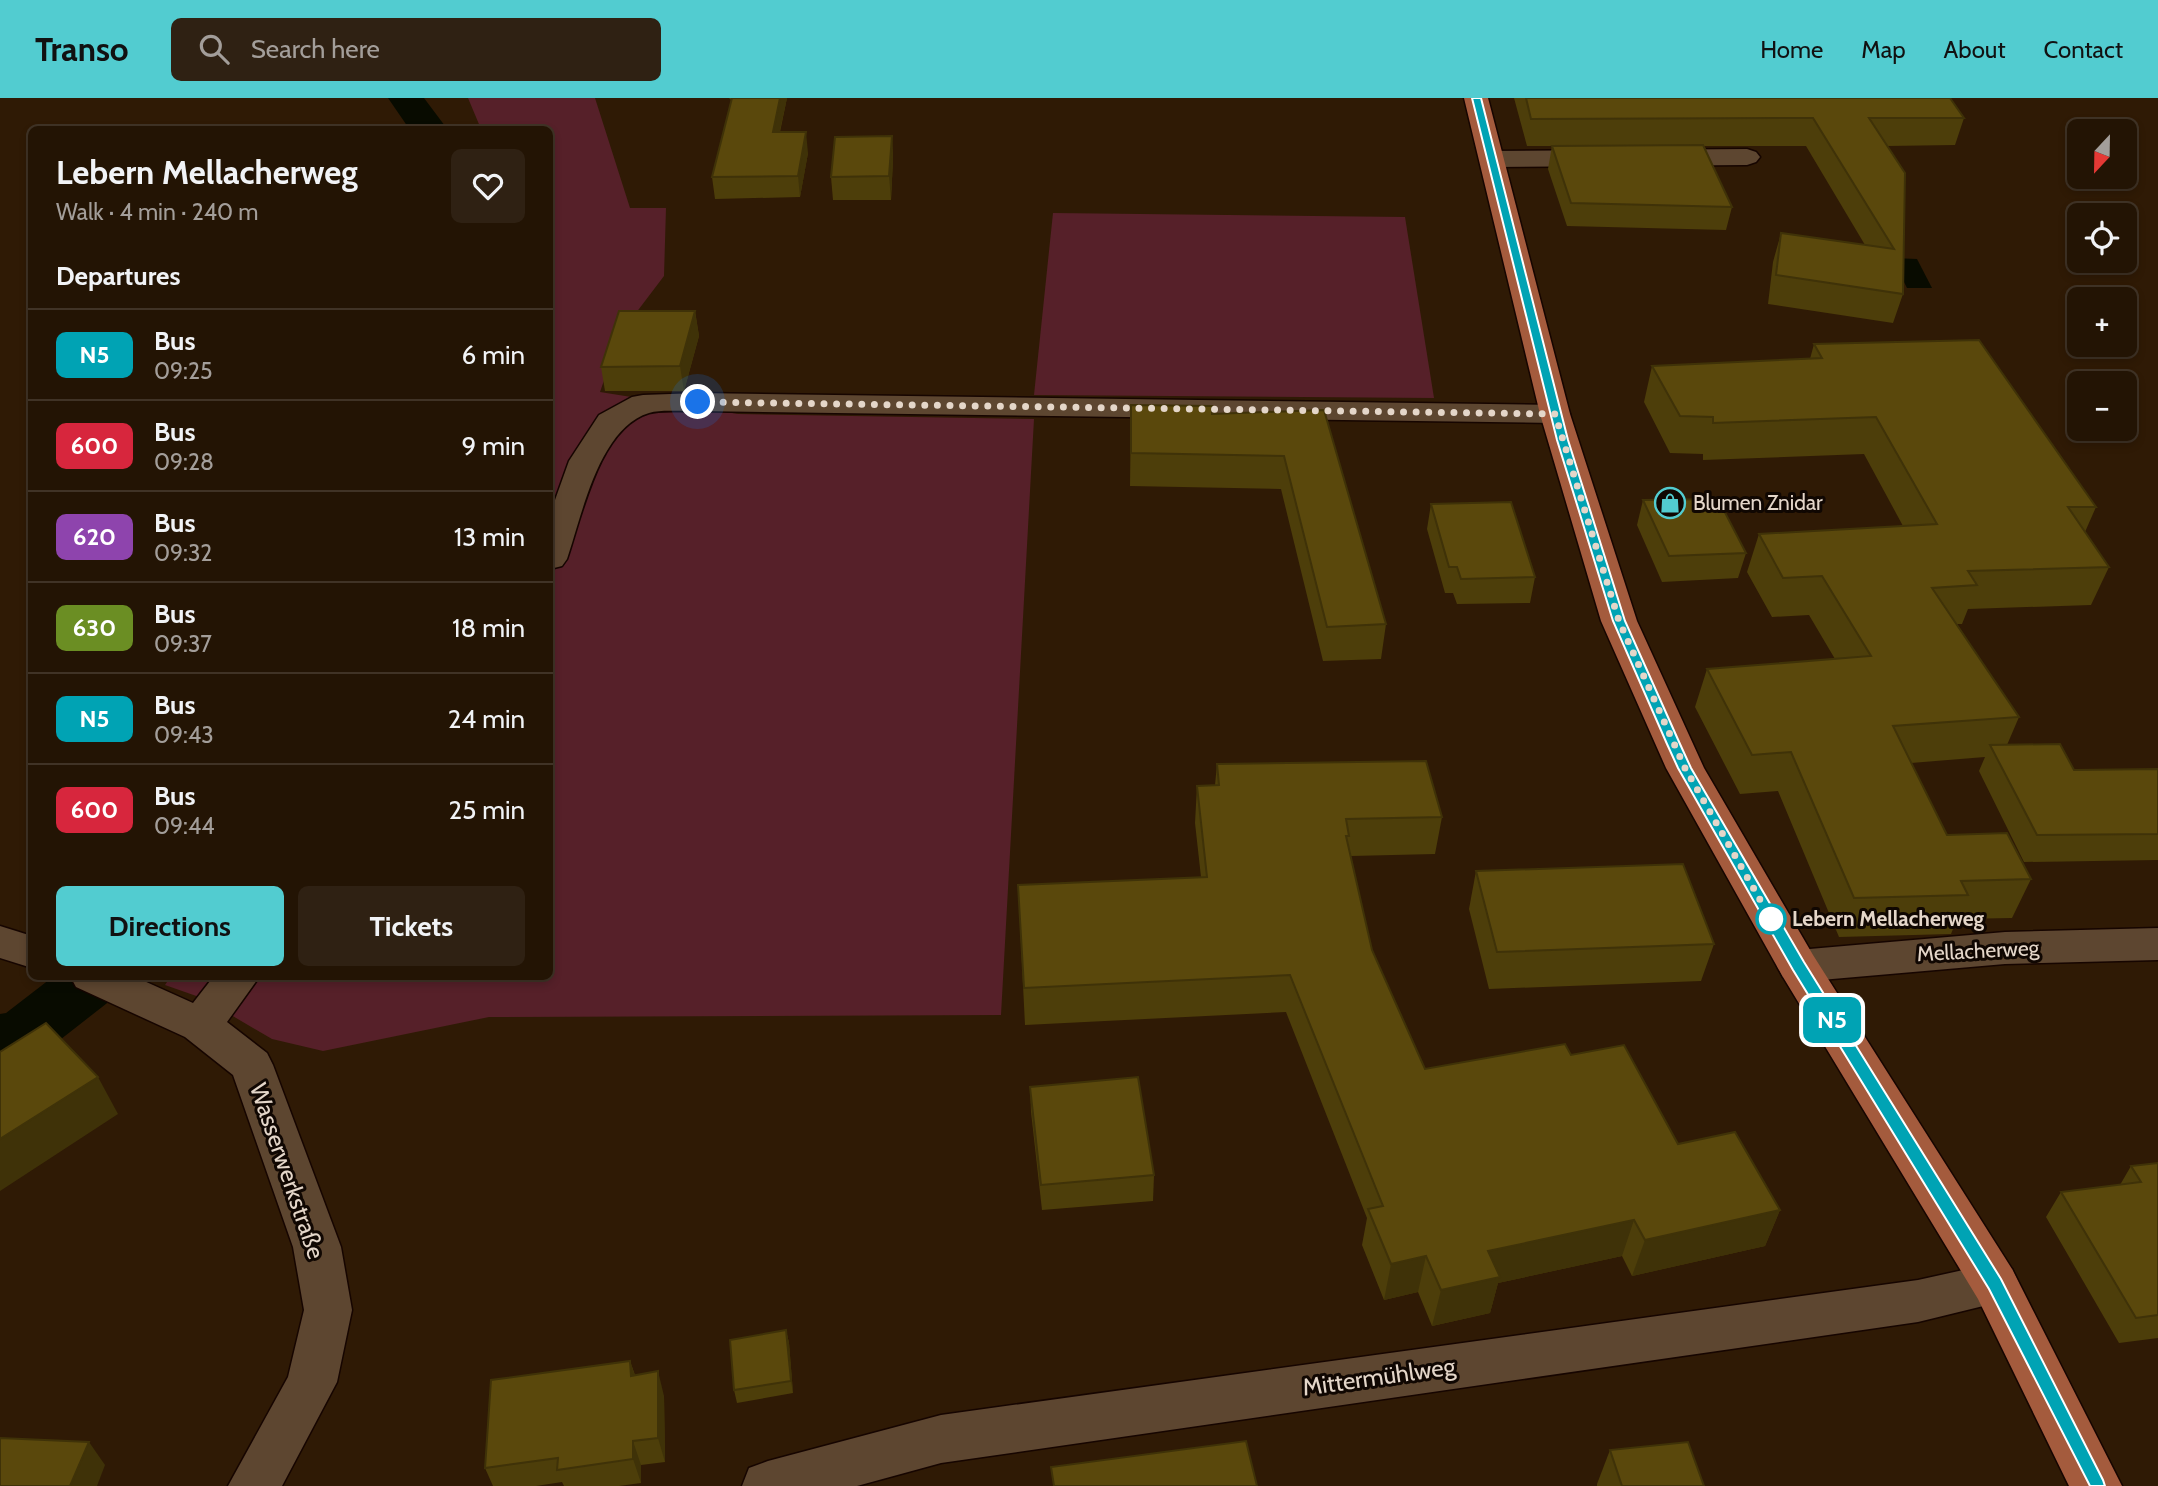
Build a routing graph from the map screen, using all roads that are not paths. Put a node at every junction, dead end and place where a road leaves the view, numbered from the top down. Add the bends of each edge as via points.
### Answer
1 (1476, 98) edge
2 (1747, 157) dead end
3 (1494, 159) junction
4 (1555, 414) junction
5 (553, 551) edge
6 (0, 942) edge
7 (2158, 944) edge
8 (28, 951) edge
9 (1798, 966) junction
10 (99, 980) edge
11 (236, 980) edge
12 (201, 1026) junction
13 (1995, 1284) junction
14 (254, 1486) edge
15 (768, 1486) edge
16 (2096, 1486) edge

1 - 3 main road
2 - 3 street
3 - 4 main road
4 - 5 street via 643,404 610,422 585,461
4 - 9 main road via 1625,633 1685,768
6 - 8 street
7 - 9 street, Mellacherweg via 2006,948
9 - 13 main road
10 - 12 street, Wasserwerkstraße
11 - 12 street
12 - 14 street, Wasserwerkstraße via 251,1065 317,1247 328,1310 312,1382
13 - 15 street, Mittermühlweg via 1918,1301 941,1439
13 - 16 main road

